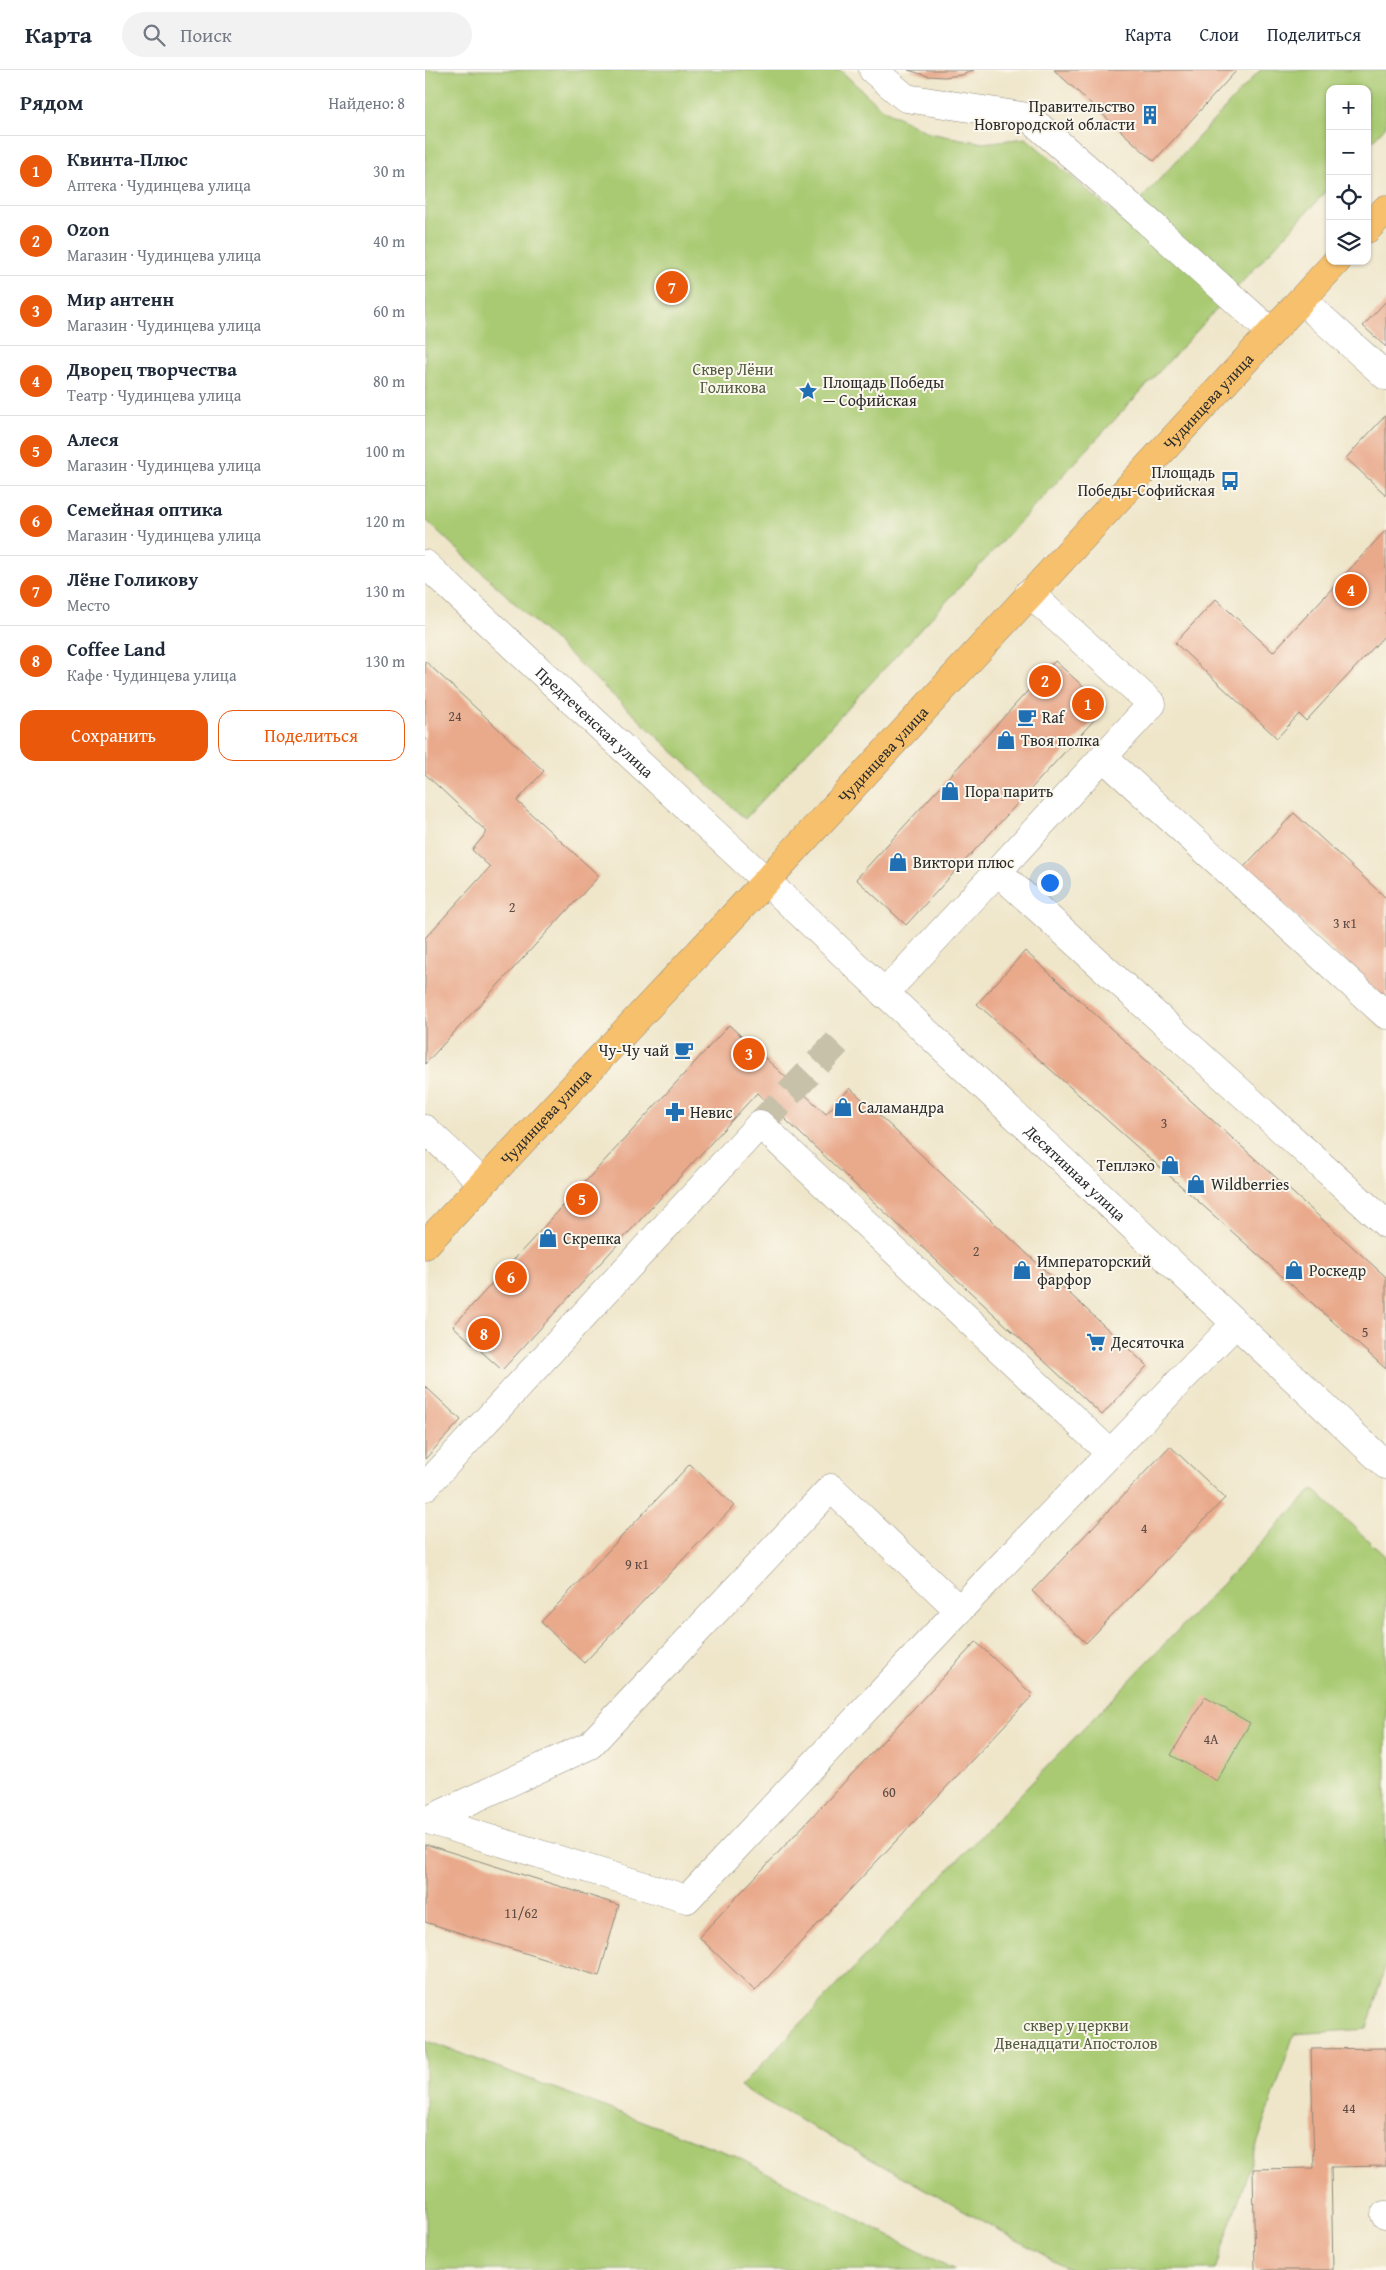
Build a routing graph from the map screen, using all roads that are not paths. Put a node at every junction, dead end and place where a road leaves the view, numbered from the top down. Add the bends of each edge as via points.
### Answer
1 (873, 70) edge
2 (1386, 208) edge
3 (1134, 209) junction
4 (1371, 225) edge
5 (1157, 229) dead end
6 (1333, 265) edge
7 (1302, 300) junction
8 (1271, 332) junction
9 (1386, 376) edge
10 (425, 564) edge
11 (1029, 593) junction
12 (1103, 757) junction
13 (997, 872) junction
14 (765, 881) junction
15 (883, 994) junction
16 (1386, 1015) edge
17 (425, 1129) edge
18 (483, 1183) junction
19 (1386, 1224) edge
20 (425, 1245) edge
21 (1235, 1324) junction
22 (1110, 1452) junction
23 (1386, 1465) edge
24 (425, 1487) edge
25 (959, 1610) junction
26 (427, 1819) edge

1 - 3 street via 906,98 1028,117
2 - 4 main road
3 - 5 street
3 - 8 street
6 - 7 main road, Чудинцева улица
7 - 8 main road, Чудинцева улица
7 - 9 street
8 - 11 main road, Чудинцева улица
10 - 14 street, Предтеченская улица
11 - 12 street via 1152,704
11 - 14 main road, Чудинцева улица
12 - 13 street
12 - 16 street
13 - 15 street
13 - 19 street
14 - 15 street, Десятинная улица
14 - 18 main road, Чудинцева улица
15 - 21 street, Десятинная улица
17 - 18 street
18 - 20 main road, Чудинцева улица
21 - 22 street
21 - 23 street, Десятинная улица
22 - 24 street via 760,1124
22 - 25 street
25 - 26 street via 687,1899
25 - 26 street via 831,1488 590,1745

